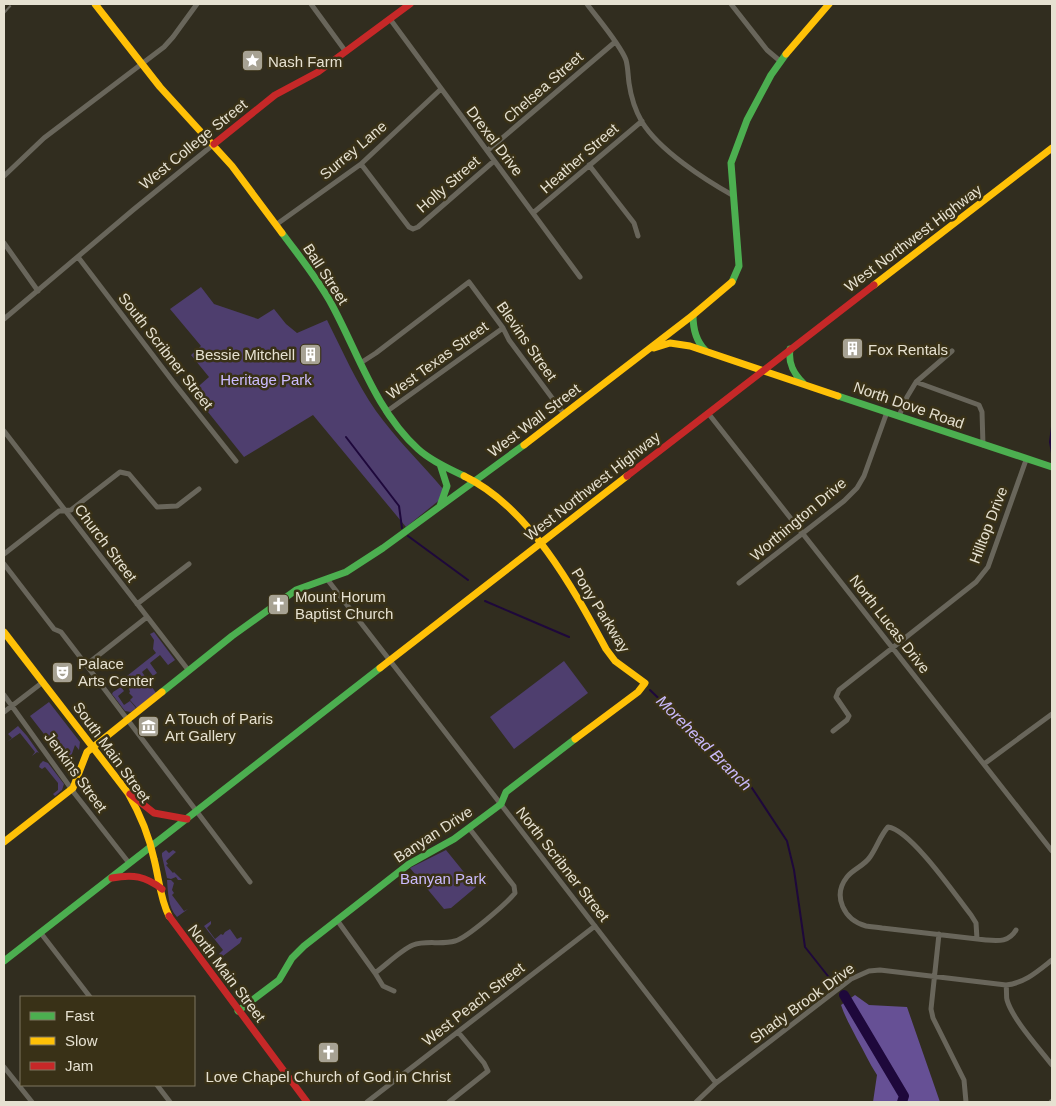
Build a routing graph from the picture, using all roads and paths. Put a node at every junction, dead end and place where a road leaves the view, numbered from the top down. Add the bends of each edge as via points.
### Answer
1 (95, 4) edge
2 (197, 4) edge
3 (310, 4) edge
4 (587, 4) edge
5 (731, 4) edge
6 (829, 4) edge
7 (407, 5) edge
8 (390, 19) junction
9 (615, 42) junction
10 (346, 52) junction
11 (780, 61) junction
12 (142, 64) junction
13 (441, 89) junction
14 (642, 121) junction
15 (214, 144) junction
16 (1052, 148) edge
17 (488, 151) junction
18 (494, 161) junction
19 (361, 164) junction
20 (589, 165) junction
21 (4, 176) edge
22 (734, 196) junction
23 (533, 213) junction
24 (276, 224) junction
25 (638, 236) dead end
26 (4, 242) edge
27 (78, 257) junction
28 (580, 277) dead end
29 (38, 292) junction
30 (693, 315) junction
31 (4, 319) edge
32 (503, 328) junction
33 (790, 349) junction
34 (648, 350) junction
35 (952, 351) dead end
36 (708, 352) junction
37 (362, 362) junction
38 (758, 370) junction
39 (916, 382) junction
40 (805, 385) junction
41 (386, 412) junction
42 (886, 412) junction
43 (708, 413) junction
44 (564, 414) junction
45 (899, 416) junction
46 (4, 431) edge
47 (983, 445) junction
48 (236, 460) dead end
49 (1026, 460) junction
50 (440, 464) junction
51 (1052, 467) edge
52 (475, 482) junction
53 (199, 489) dead end
54 (439, 507) junction
55 (65, 510) junction
56 (803, 534) junction
57 (541, 543) junction
58 (4, 554) edge
59 (4, 564) edge
60 (189, 564) dead end
61 (327, 579) junction
62 (739, 584) dead end
63 (136, 604) junction
64 (147, 617) junction
65 (4, 632) edge
66 (893, 647) junction
67 (390, 659) junction
68 (86, 665) junction
69 (189, 671) junction
70 (43, 682) junction
71 (645, 683) joint
72 (4, 695) edge
73 (12, 706) junction
74 (4, 712) edge
75 (1052, 714) edge
76 (128, 719) junction
77 (834, 731) dead end
78 (93, 747) junction
79 (984, 764) junction
80 (73, 788) junction
81 (128, 793) junction
82 (500, 804) junction
83 (196, 812) junction
84 (187, 818) junction
85 (469, 828) junction
86 (4, 842) edge
87 (151, 847) junction
88 (1052, 851) edge
89 (129, 864) junction
90 (111, 878) junction
91 (250, 882) dead end
92 (162, 889) junction
93 (337, 920) junction
94 (595, 926) junction
95 (1016, 930) dead end
96 (40, 932) junction
97 (939, 934) junction
98 (977, 939) junction
99 (1052, 960) edge
100 (4, 961) edge
101 (376, 973) junction
102 (934, 977) junction
103 (1006, 985) junction
104 (394, 991) dead end
105 (89, 996) edge
106 (238, 1011) junction
107 (458, 1032) junction
108 (1052, 1065) edge
109 (4, 1067) edge
110 (716, 1082) junction
111 (158, 1086) edge
112 (32, 1102) edge
113 (170, 1102) edge
114 (307, 1102) edge
115 (367, 1102) edge
116 (449, 1102) edge
117 (696, 1102) edge
118 (966, 1102) edge

1 - 12 main road, Ball Street
2 - 12 street via 173,37
3 - 10 street
4 - 9 street
5 - 11 street
6 - 11 main road, West Wall Street
7 - 8 main road, West College Street
8 - 10 main road, West College Street
8 - 13 street, Drexel Drive
9 - 14 street via 626,60 633,103
9 - 17 street, Chelsea Street
10 - 15 main road, West College Street via 318,72 275,95
11 - 22 main road, West Wall Street via 747,120 731,163
12 - 15 main road, Ball Street
12 - 21 street via 44,138
13 - 17 street, Drexel Drive
13 - 19 street, Surrey Lane
14 - 20 street, Heather Street
14 - 22 street via 657,140 681,161
15 - 24 main road, Ball Street
15 - 27 street, West College Street
16 - 33 main road, West Northwest Highway
17 - 18 street, Drexel Drive
18 - 19 street, Holly Street via 413,229
18 - 23 street, Drexel Drive
19 - 24 street, Surrey Lane
20 - 23 street, Heather Street
20 - 25 street via 634,223
22 - 30 main road, West Wall Street via 739,266 730,283
23 - 28 street, Drexel Drive
24 - 37 main road, Ball Street via 326,295
26 - 29 street
27 - 29 street, West College Street
27 - 48 street, South Scribner Street
29 - 31 street, West College Street
30 - 34 main road, West Wall Street
30 - 36 main road via 695,334
32 - 37 street, Blevins Street via 470,282
32 - 41 street, West Texas Street
32 - 44 street, Blevins Street via 508,340
33 - 38 main road, West Northwest Highway
33 - 40 main road via 789,366
34 - 36 main road, North Dove Road via 670,343
34 - 44 main road, West Wall Street
35 - 39 street
36 - 38 main road, North Dove Road
37 - 41 main road, Ball Street
38 - 40 main road, North Dove Road
38 - 43 main road, West Northwest Highway
39 - 45 street
39 - 47 street via 979,405
40 - 42 main road, North Dove Road
41 - 50 main road, Ball Street via 418,449
42 - 45 main road, North Dove Road
42 - 56 street, Worthington Drive via 857,488
43 - 56 street, North Lucas Drive
43 - 57 main road, West Northwest Highway
44 - 52 main road, West Wall Street
45 - 47 main road, North Dove Road
46 - 55 street, Church Street
47 - 49 main road, North Dove Road
49 - 51 main road, North Dove Road
49 - 66 street, Hilltop Drive via 988,567 968,589
50 - 52 main road, Ball Street
50 - 54 main road via 447,486
52 - 54 main road, West Wall Street
52 - 57 main road, Ball Street via 516,514
53 - 55 street via 177,506 157,507 129,474 120,472 71,510
54 - 61 main road, West Wall Street via 359,564
55 - 58 street via 59,511
55 - 63 street, Church Street
56 - 62 street, Worthington Drive
56 - 66 street, North Lucas Drive
57 - 67 main road, West Northwest Highway
57 - 71 main road, Pony Parkway via 563,574 606,649 615,661
59 - 68 street
60 - 63 street
61 - 67 street
61 - 69 main road, West Wall Street via 282,598
63 - 64 street, Church Street
64 - 68 street
64 - 69 street, Church Street
65 - 70 main road, South Main Street
66 - 77 street, Hilltop Drive via 839,690 836,697 849,716
66 - 79 street, North Lucas Drive
67 - 82 street, North Scribner Street
67 - 83 main road, West Northwest Highway
68 - 76 street
69 - 76 main road, West Wall Street
70 - 73 street
70 - 78 main road, South Main Street
71 - 82 main road, Banyan Drive via 638,692 506,792
72 - 73 street, Jenkins Street
73 - 74 street
73 - 80 street, Jenkins Street
75 - 79 street
76 - 78 main road, West Wall Street
76 - 83 street
78 - 80 main road via 87,752
78 - 81 main road, South Main Street
79 - 88 street, North Lucas Drive
80 - 86 main road
80 - 89 street, Jenkins Street
81 - 84 main road via 154,813
81 - 87 main road, South Main Street via 142,818
82 - 85 main road, Banyan Drive
82 - 94 street, North Scribner Street
83 - 84 main road, West Northwest Highway
83 - 91 street
84 - 87 main road, West Northwest Highway
85 - 93 main road, Banyan Drive via 409,864
85 - 101 street via 514,886 515,893 457,941 414,945
87 - 89 main road, West Northwest Highway
87 - 92 main road, North Main Street
89 - 90 main road, West Northwest Highway
90 - 92 main road via 128,874 143,876
90 - 96 main road, West Northwest Highway
92 - 106 main road, North Main Street via 170,920
93 - 101 street
93 - 106 main road, Banyan Drive via 296,952 279,980
94 - 107 street, West Peach Street
94 - 110 street, North Scribner Street
95 - 98 street via 1005,940
96 - 100 main road, West Northwest Highway
96 - 105 street
97 - 98 street
97 - 98 street via 867,926 847,915 840,899 847,876 871,856 888,827 902,832 914,844 971,915 976,923
97 - 102 street
99 - 103 street, Shady Brook Drive via 1029,978
101 - 104 street via 383,986
102 - 103 street, Shady Brook Drive
102 - 110 street, Shady Brook Drive via 880,970 860,974
102 - 118 street via 931,1009 964,1080
103 - 108 street via 1007,1000 1012,1010
106 - 114 main road, North Main Street
107 - 115 street, West Peach Street
107 - 116 street via 488,1071
109 - 112 street
110 - 117 street, Shady Brook Drive
111 - 113 street

